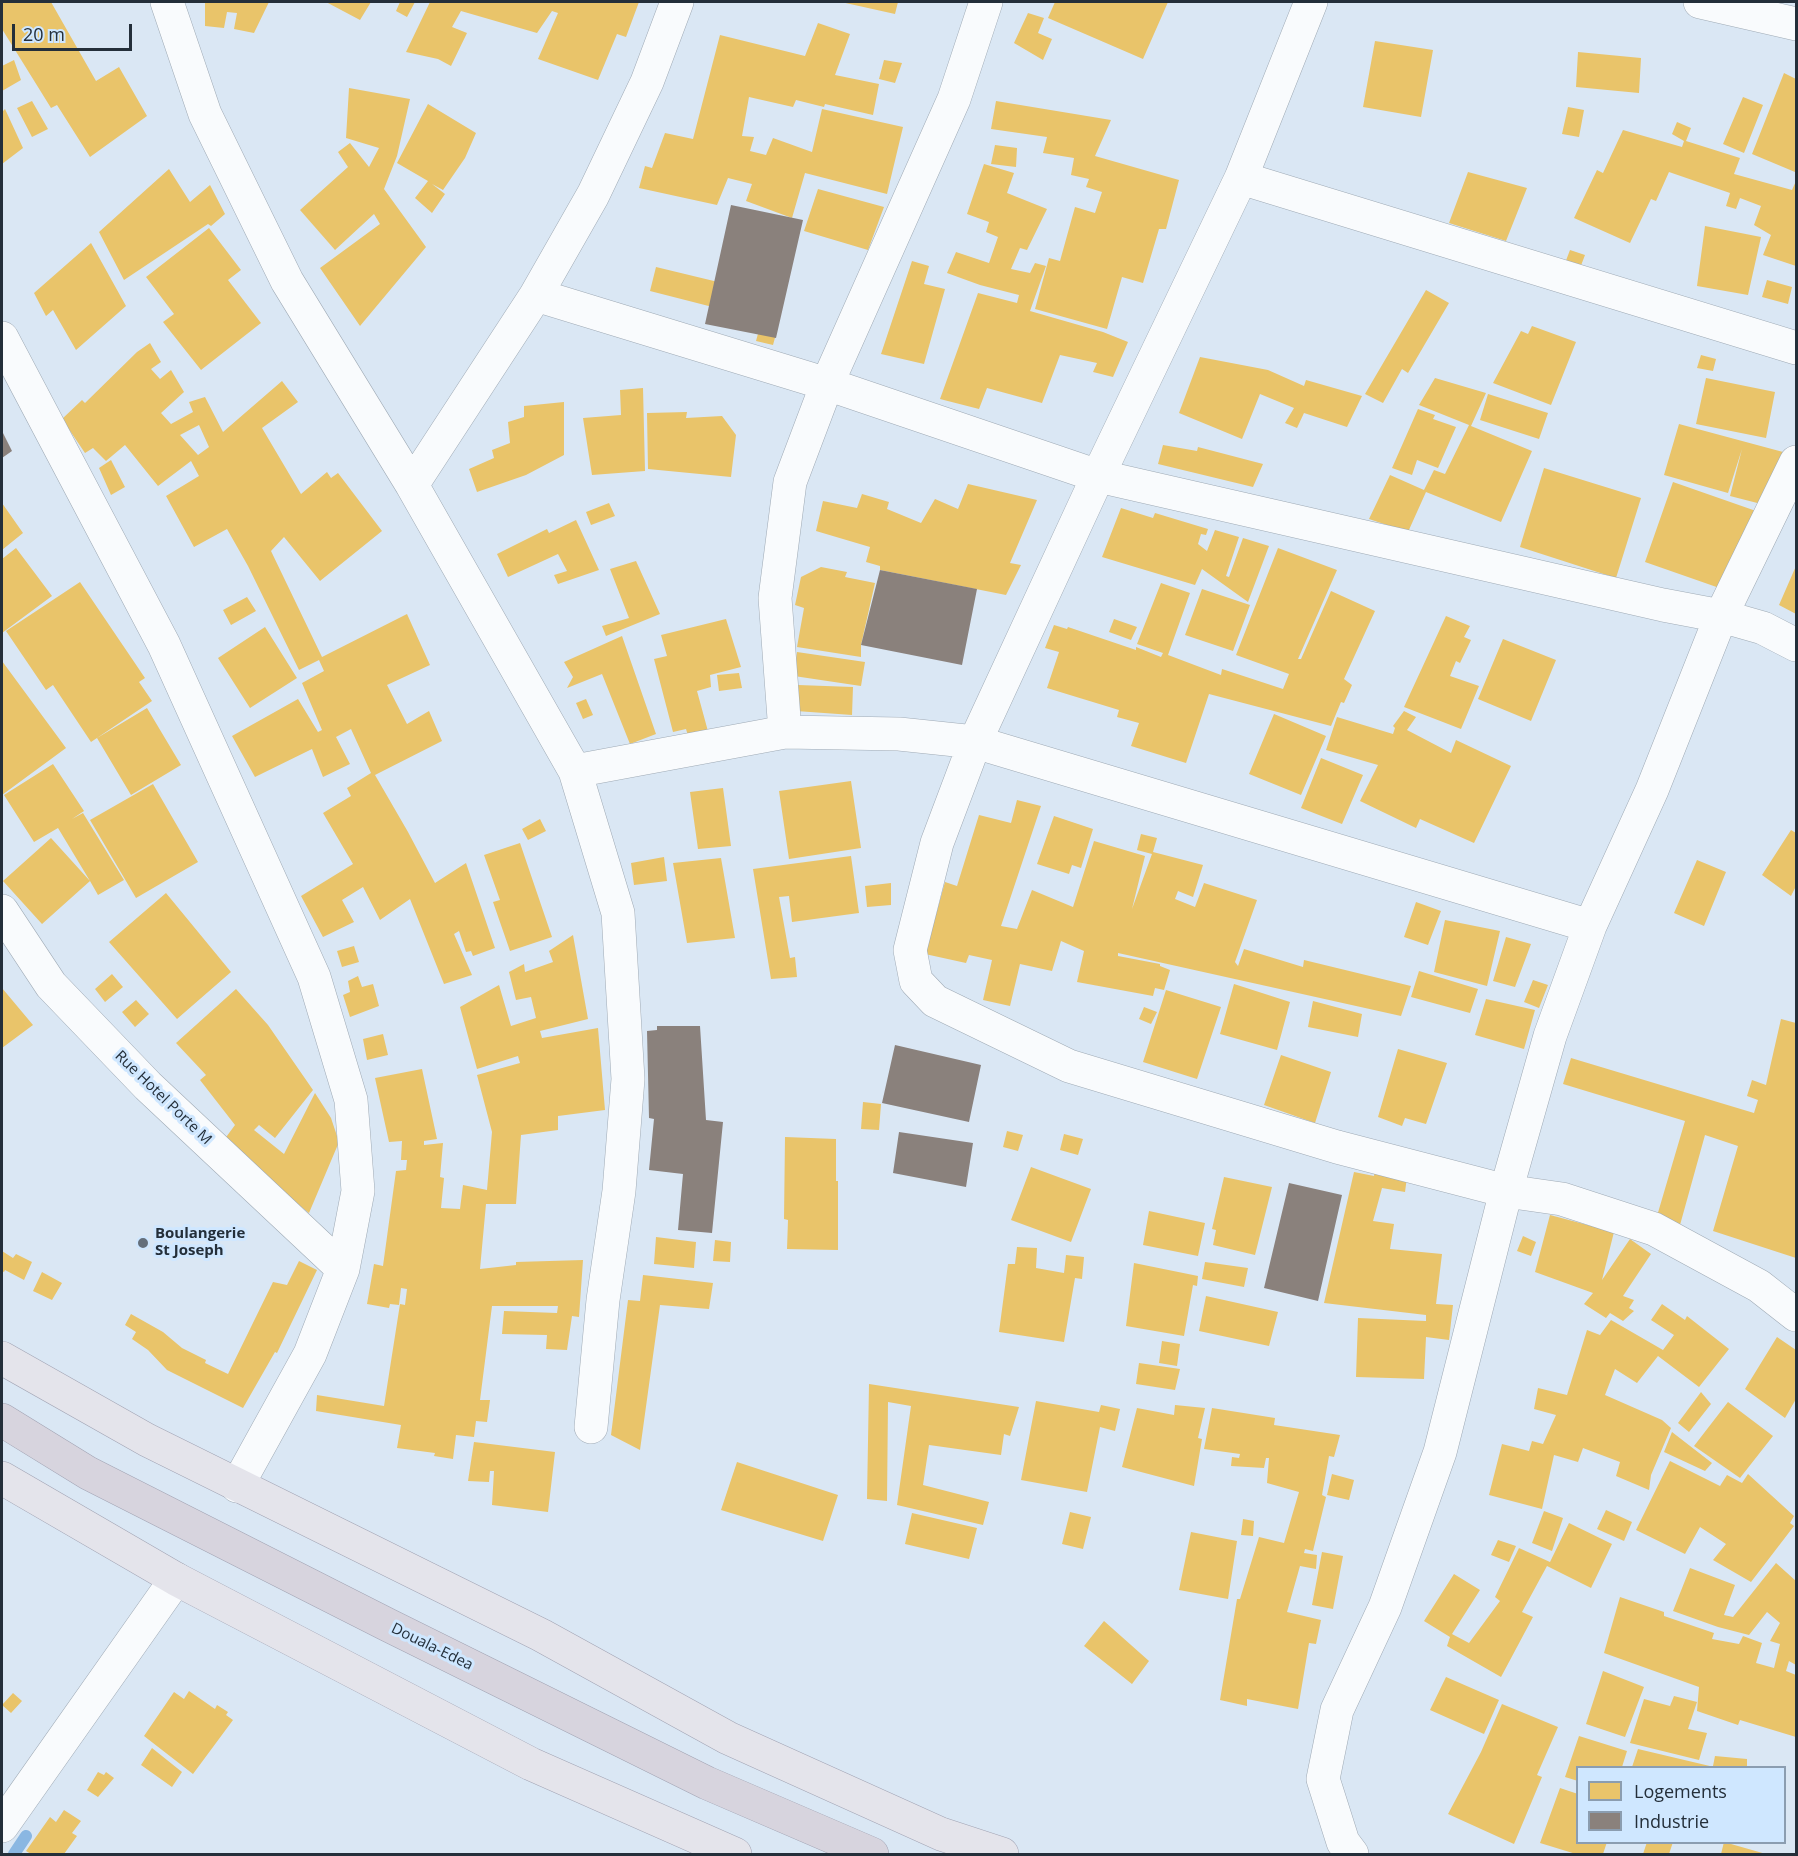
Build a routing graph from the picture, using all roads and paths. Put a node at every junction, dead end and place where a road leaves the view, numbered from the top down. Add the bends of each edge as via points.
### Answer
1 (167, 2) edge
2 (677, 2) edge
3 (986, 2) edge
4 (1311, 2) edge
5 (1701, 2) edge
6 (1797, 24) edge
7 (1242, 178) junction
8 (536, 295) junction
9 (2, 338) edge
10 (1797, 348) edge
11 (827, 384) junction
12 (1797, 462) edge
13 (1098, 476) junction
14 (412, 485) junction
15 (1721, 616) junction
16 (1797, 645) edge
17 (785, 732) junction
18 (975, 742) junction
19 (575, 771) junction
20 (2, 912) edge
21 (1590, 926) junction
22 (1506, 1191) junction
23 (343, 1269) junction
24 (1797, 1316) edge
25 (2, 1359) edge
26 (2, 1420) edge
27 (591, 1427) dead end
28 (2, 1478) edge
29 (237, 1486) junction
30 (176, 1579) junction
31 (2, 1826) edge
32 (735, 1854) edge
33 (872, 1854) edge
34 (1002, 1854) edge
35 (1352, 1854) edge

1 - 14 street via 205,114 287,281
2 - 8 street via 647,82 593,195
3 - 11 street via 954,99
4 - 7 street
5 - 6 street
7 - 10 street
7 - 13 street
8 - 11 street
8 - 14 street
9 - 23 street via 164,645 314,977 351,1100 358,1191
11 - 13 street
11 - 17 street via 790,482 776,597
12 - 15 street
13 - 15 street
13 - 18 street
14 - 19 street
15 - 16 street via 1763,628
15 - 21 street via 1652,790
17 - 18 street via 899,734
17 - 19 street
18 - 21 street
18 - 22 street via 937,843 910,950 916,981 935,1001 1069,1066 1336,1147
19 - 27 street via 618,913 628,1079
20 - 23 street, Rue Hotel Porte M via 59,994 148,1086
21 - 22 street via 1550,1036
22 - 24 street via 1562,1199 1654,1229 1759,1286
22 - 35 street via 1440,1452 1385,1607 1337,1710 1323,1779 1343,1842
23 - 29 street via 310,1354
25 - 29 main road
26 - 33 highway, Douala-Edea via 88,1473 398,1630 707,1783
28 - 30 main road
29 - 34 main road via 541,1635 728,1738 941,1834
30 - 31 street
30 - 32 main road via 531,1764

